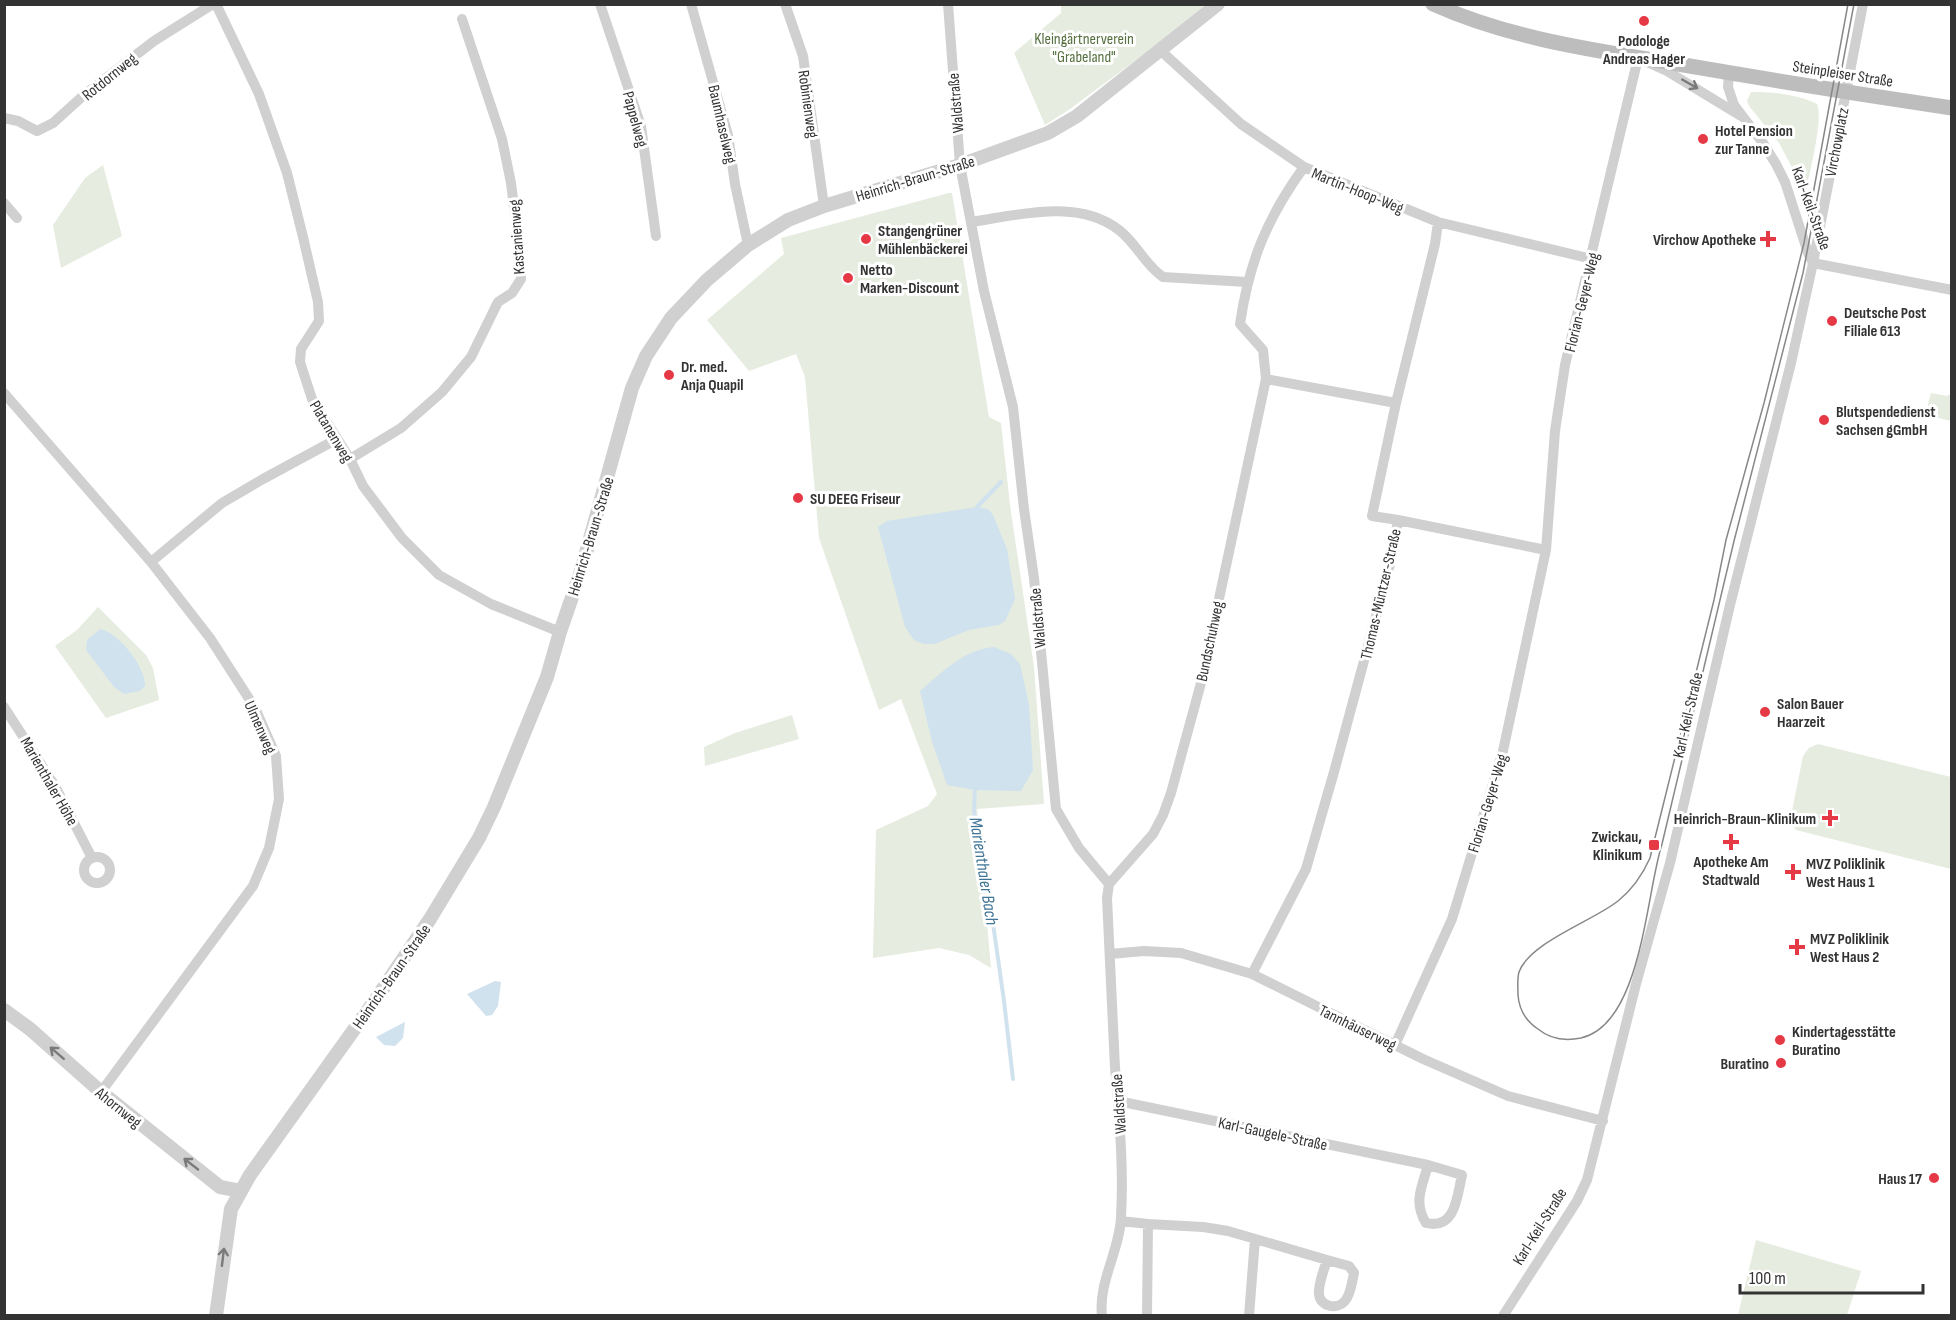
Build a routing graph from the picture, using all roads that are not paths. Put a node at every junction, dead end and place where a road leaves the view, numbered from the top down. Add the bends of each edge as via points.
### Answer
1 (214, 4) edge
2 (600, 4) edge
3 (691, 4) edge
4 (785, 4) edge
5 (948, 4) edge
6 (1218, 4) edge
7 (1433, 4) edge
8 (1863, 4) edge
9 (462, 20) dead end
10 (1160, 50) junction
11 (1638, 57) junction
12 (1729, 73) junction
13 (1846, 92) junction
14 (1952, 108) edge
15 (1742, 116) junction
16 (4, 118) edge
17 (960, 165) junction
18 (1304, 167) junction
19 (4, 203) edge
20 (824, 206) junction
21 (16, 218) dead end
22 (971, 222) junction
23 (1438, 222) junction
24 (656, 237) dead end
25 (748, 245) junction
26 (1592, 259) junction
27 (1813, 263) junction
28 (1247, 282) junction
29 (1952, 290) edge
30 (1266, 379) junction
31 (4, 393) edge
32 (1396, 403) junction
33 (337, 439) junction
34 (350, 459) junction
35 (1398, 520) junction
36 (1546, 550) junction
37 (151, 562) junction
38 (560, 632) junction
39 (4, 707) edge
40 (92, 858) dead end
41 (1109, 884) junction
42 (1110, 954) junction
43 (1252, 974) junction
44 (4, 1010) edge
45 (1395, 1045) junction
46 (101, 1092) junction
47 (1118, 1101) junction
48 (1603, 1121) junction
49 (1428, 1165) junction
50 (241, 1191) junction
51 (1121, 1221) junction
52 (1148, 1224) junction
53 (1255, 1239) junction
54 (1327, 1260) dead end
55 (216, 1316) edge
56 (1102, 1316) edge
57 (1147, 1316) edge
58 (1249, 1316) edge
59 (1503, 1316) edge

1 - 16 street, Rotdornweg via 154,40 53,123 37,131
1 - 33 street, Platanenweg via 259,94 286,173 318,302 319,321 301,349 300,362 312,399
2 - 24 street, Pappelweg via 641,126
3 - 25 street, Baumhaselweg via 729,135
4 - 20 street, Robinienweg via 803,56
5 - 17 street, Waldstraße
6 - 10 street, Heinrich-Braun-Straße
7 - 11 main road, Karl-Keil-Straße via 1477,22 1531,37
8 - 13 street, Virchowplatz
9 - 34 street, Kastanienweg via 502,139 511,183 521,279 512,293 498,302 471,357 442,392 401,428
10 - 17 street, Heinrich-Braun-Straße via 1077,116 1048,133
10 - 18 street, Martin-Hoop-Weg via 1241,124
11 - 12 main road, Karl-Keil-Straße
11 -> 15 street, Karl-Keil-Straße
11 - 26 street, Florian-Geyer-Weg
12 - 13 main road, Steinpleiser Straße
12 - 15 street, Karl-Keil-Straße via 1728,87
13 - 14 main road, Steinpleiser Straße
13 - 27 street, Virchowplatz
15 - 27 street, Karl-Keil-Straße via 1785,182
17 - 20 street, Heinrich-Braun-Straße
17 - 22 street, Waldstraße
18 - 23 street, Martin-Hoop-Weg
18 - 28 street, Bundschuhweg via 1266,229
19 - 21 street
20 - 25 street, Heinrich-Braun-Straße via 788,220
22 - 28 street via 1073,211 1118,230 1163,277
22 - 41 street, Waldstraße via 1013,407 1056,808 1080,848
23 - 26 street, Martin-Hoop-Weg
23 - 32 street, Thomas-Müntzer-Straße
25 - 38 street, Heinrich-Braun-Straße via 706,280 671,318 646,356 632,388
26 - 36 street, Florian-Geyer-Weg via 1565,365 1555,431
27 - 29 street
27 - 48 street, Karl-Keil-Straße via 1670,863
28 - 30 street, Bundschuhweg via 1240,324 1263,350
30 - 32 street
30 - 41 street, Bundschuhweg via 1201,683 1171,793 1152,834
31 - 37 street, Ulmenweg
32 - 35 street, Thomas-Müntzer-Straße via 1372,516
33 - 34 street, Platanenweg
33 - 37 street via 222,503
34 - 38 street, Platanenweg via 363,486 402,538 440,574 491,604
35 - 36 street
35 - 43 street, Thomas-Müntzer-Straße via 1392,557 1306,869
36 - 45 street, Florian-Geyer-Weg via 1503,751 1452,919
37 - 46 street, Ulmenweg via 210,638 255,708 276,756 279,799 269,848 253,886
38 - 50 street, Heinrich-Braun-Straße via 547,677 479,838 424,929
39 - 40 street, Marienthaler Höhe via 55,786
41 - 42 street, Waldstraße
42 - 43 street, Tannhäuserweg via 1181,953
42 - 47 street, Waldstraße
43 - 45 street, Tannhäuserweg
46 -> 44 street, Ahornweg
45 - 48 street, Tannhäuserweg via 1508,1096
50 -> 46 street, Ahornweg via 220,1187
47 - 49 street, Karl-Gaugele-Straße
47 - 51 street, Waldstraße
48 - 59 street, Karl-Keil-Straße via 1587,1180 1577,1201
49 - 49 street, Karl-Gaugele-Straße via 1462,1175 1452,1214 1445,1223 1426,1223 1421,1215 1418,1202
55 -> 50 street, Heinrich-Braun-Straße via 231,1209
51 - 52 street
51 - 56 street, Waldstraße
52 - 53 street via 1203,1227
52 - 57 street
53 - 54 street
53 - 58 street

